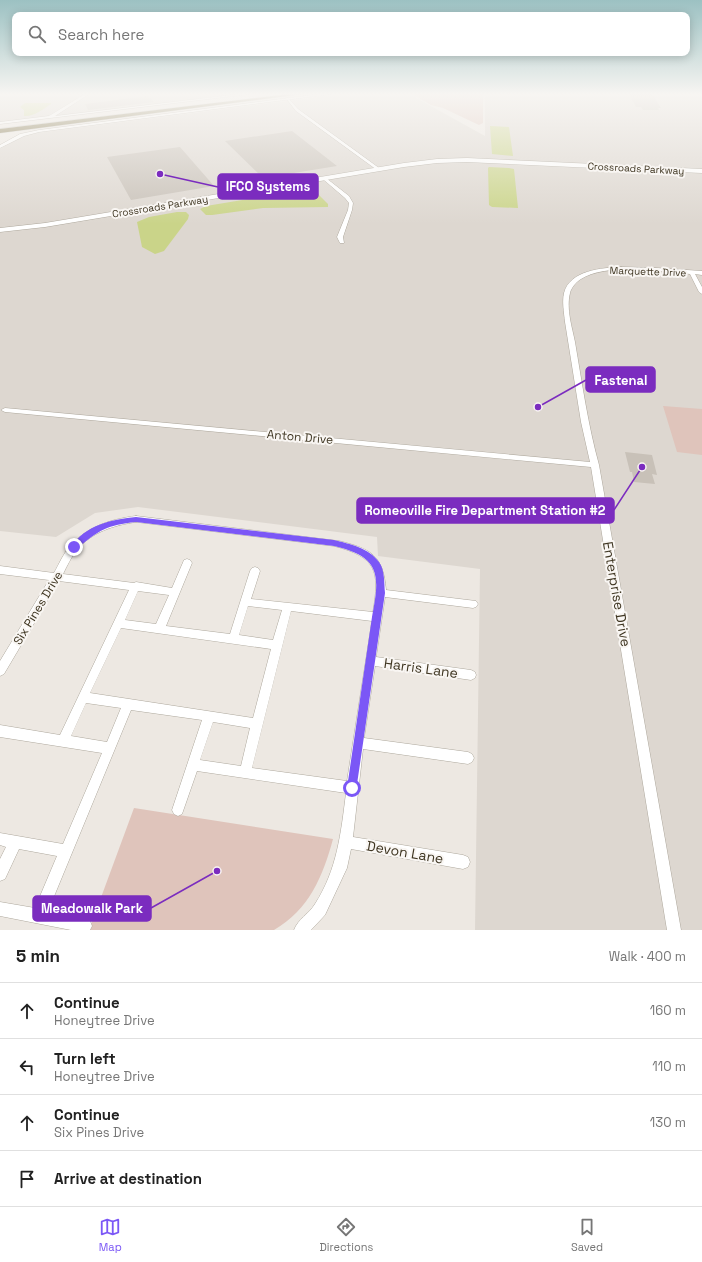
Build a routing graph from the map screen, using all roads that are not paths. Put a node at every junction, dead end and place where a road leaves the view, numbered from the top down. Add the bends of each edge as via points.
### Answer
1 (18, 137) edge
2 (335, 137) edge
3 (0, 147) edge
4 (378, 169) junction
5 (702, 171) edge
6 (326, 179) junction
7 (0, 230) edge
8 (342, 242) dead end
9 (594, 272) joint
10 (692, 273) junction
11 (702, 273) edge
12 (702, 292) edge
13 (5, 410) dead end
14 (595, 465) junction
15 (187, 564) dead end
16 (0, 570) edge
17 (255, 571) dead end
18 (57, 576) junction
19 (136, 586) junction
20 (175, 592) junction
21 (381, 593) junction
22 (245, 602) junction
23 (473, 604) dead end
24 (288, 606) junction
25 (376, 617) junction
26 (118, 623) junction
27 (159, 628) junction
28 (233, 639) junction
29 (277, 645) junction
30 (371, 661) junction
31 (0, 671) edge
32 (471, 674) dead end
33 (83, 697) junction
34 (128, 704) junction
35 (209, 716) junction
36 (257, 724) junction
37 (0, 732) edge
38 (63, 740) junction
39 (358, 743) junction
40 (110, 748) junction
41 (468, 758) dead end
42 (193, 765) junction
43 (245, 772) junction
44 (352, 788) junction
45 (178, 810) dead end
46 (0, 839) edge
47 (15, 842) junction
48 (346, 842) junction
49 (66, 851) junction
50 (463, 862) dead end
51 (0, 874) edge
52 (0, 909) edge
53 (39, 916) junction
54 (85, 926) dead end
55 (302, 930) edge
56 (674, 930) edge

1 - 3 street
2 - 4 street
4 - 5 street, Crossroads Parkway via 467,160
4 - 6 street, Crossroads Parkway
6 - 7 street, Crossroads Parkway via 45,225
6 - 8 street via 351,203 340,237
9 - 10 street, Marquette Drive via 626,268
9 - 14 street, Enterprise Drive via 580,277 573,283 567,300 588,439
10 - 11 street, Marquette Drive
10 - 12 street
13 - 14 street, Anton Drive
14 - 56 street, Enterprise Drive
15 - 20 street
16 - 18 street
17 - 22 street
18 - 19 street
18 - 21 street, Six Pines Drive via 74,547 88,534 117,521 136,519 351,547 364,553 376,564
18 - 31 street, Six Pines Drive
19 - 20 street
19 - 26 street
20 - 27 street
21 - 23 street
21 - 25 street, Six Pines Drive
22 - 24 street
22 - 28 street
24 - 25 street
24 - 29 street
25 - 30 street, Six Pines Drive
26 - 27 street
26 - 33 street
27 - 28 street
28 - 29 street
29 - 36 street
30 - 32 street, Harris Lane
30 - 39 street, Six Pines Drive
33 - 34 street
33 - 38 street
34 - 35 street
34 - 40 street
35 - 36 street
35 - 42 street
36 - 43 street
37 - 38 street
38 - 40 street
39 - 41 street
39 - 44 street, Six Pines Drive
40 - 49 street
42 - 43 street
42 - 45 street
43 - 44 street
44 - 48 street, Six Pines Drive
46 - 47 street
47 - 49 street
47 - 51 street
48 - 50 street, Devon Lane
48 - 55 street, Six Pines Drive via 340,868 331,889 320,910
49 - 53 street
52 - 53 street
53 - 54 street

